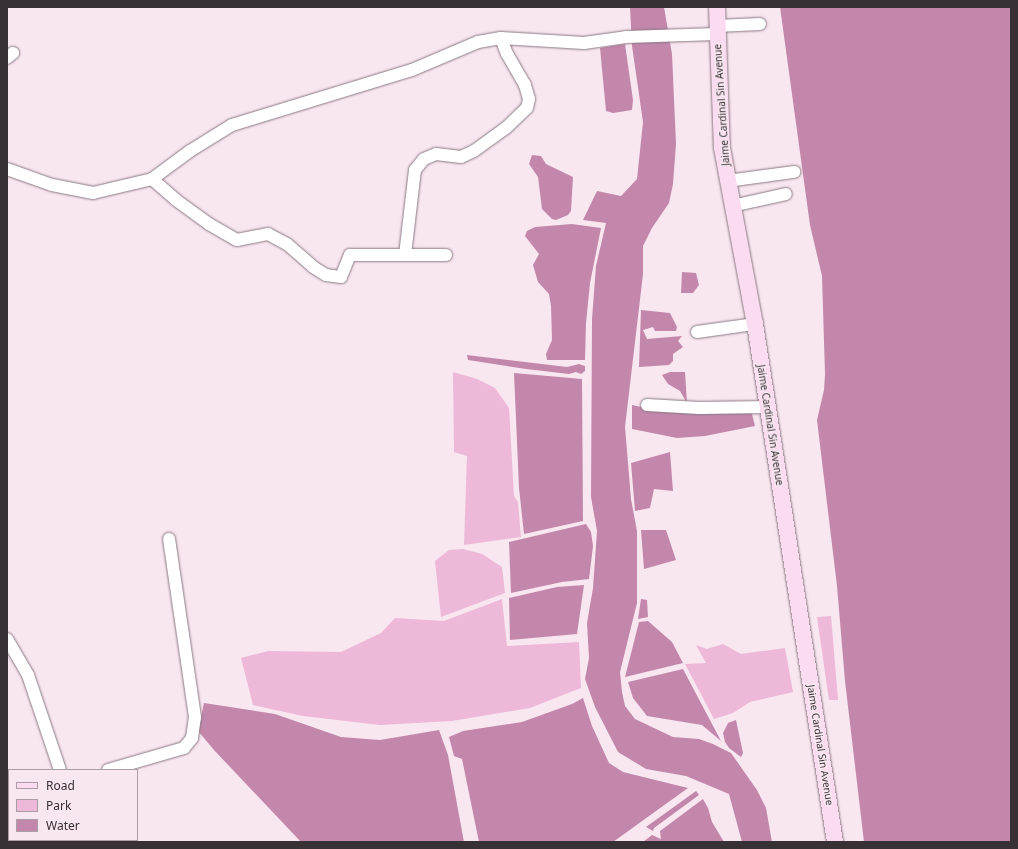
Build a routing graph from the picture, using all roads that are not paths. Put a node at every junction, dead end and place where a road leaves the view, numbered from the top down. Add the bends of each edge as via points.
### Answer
1 (717, 7) edge
2 (760, 24) dead end
3 (717, 30) junction
4 (501, 38) junction
5 (7, 169) edge
6 (794, 172) dead end
7 (152, 179) junction
8 (727, 181) junction
9 (786, 194) dead end
10 (732, 206) junction
11 (405, 255) junction
12 (446, 255) dead end
13 (755, 324) junction
14 (697, 332) dead end
15 (646, 406) dead end
16 (768, 407) junction
17 (169, 539) dead end
18 (7, 639) edge
19 (60, 769) edge
20 (111, 769) edge
21 (835, 842) edge

1 - 3 main road, Jaime Cardinal Sin Avenue
2 - 3 street
3 - 4 street via 584,43
3 - 8 main road, Jaime Cardinal Sin Avenue via 722,148
4 - 7 street via 478,42 412,70 232,125
4 - 11 street via 525,85 529,99 527,108 506,128 474,151 461,157 436,154 424,159 415,170
5 - 7 street via 52,185 94,193
6 - 8 street
7 - 11 street via 209,224 237,240 268,234 287,244 326,275 341,278 350,255
8 - 10 main road, Jaime Cardinal Sin Avenue
9 - 10 street
10 - 13 main road, Jaime Cardinal Sin Avenue
11 - 12 street
13 - 14 street
13 - 16 main road, Jaime Cardinal Sin Avenue
15 - 16 street
16 - 21 main road, Jaime Cardinal Sin Avenue
17 - 20 street via 195,717 192,738 184,748
18 - 19 street via 28,675

